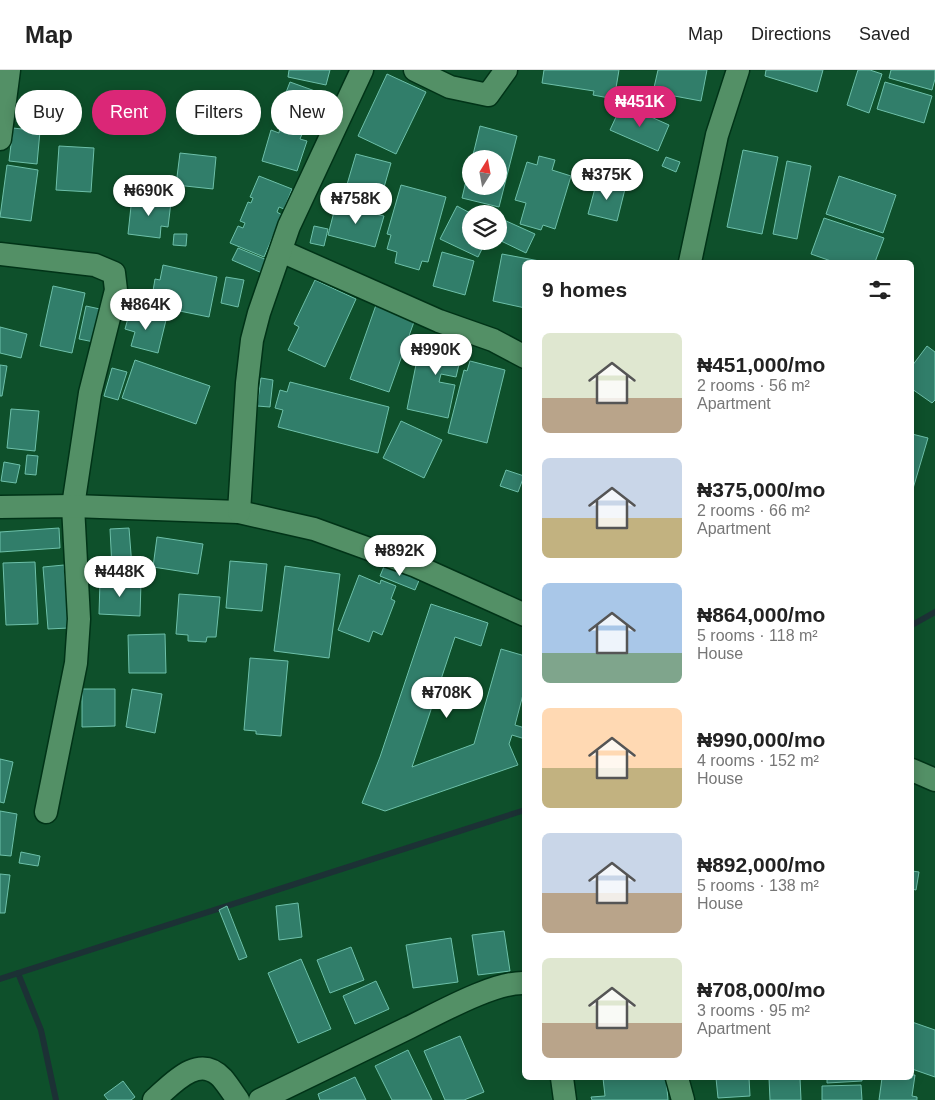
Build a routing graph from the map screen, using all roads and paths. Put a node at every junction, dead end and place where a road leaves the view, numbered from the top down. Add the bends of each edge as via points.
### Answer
1 (9, 70) edge
2 (362, 70) edge
3 (414, 70) edge
4 (506, 70) edge
5 (738, 70) edge
6 (0, 139) edge
7 (281, 251) junction
8 (0, 254) edge
9 (694, 260) edge
10 (522, 355) edge
11 (73, 506) junction
12 (0, 507) edge
13 (239, 512) junction
14 (522, 614) edge
15 (914, 771) edge
16 (935, 780) edge
17 (46, 812) dead end
18 (522, 983) edge
19 (562, 1080) edge
20 (678, 1080) edge
21 (154, 1100) edge
22 (238, 1100) edge
23 (260, 1100) edge
24 (565, 1100) edge
25 (683, 1100) edge

1 - 6 street
2 - 7 street via 289,226
3 - 4 street via 450,87 488,95
5 - 9 street via 717,135
7 - 10 street via 493,340
7 - 13 street via 252,340
8 - 11 street via 95,265 114,273 116,290 90,393
11 - 12 street
11 - 13 street
11 - 17 street via 79,619 76,663
13 - 14 street via 314,529 416,566
15 - 16 street
18 - 23 street via 502,985 454,1006
19 - 24 street
20 - 25 street
21 - 22 street via 188,1072 203,1068 210,1069 221,1078

